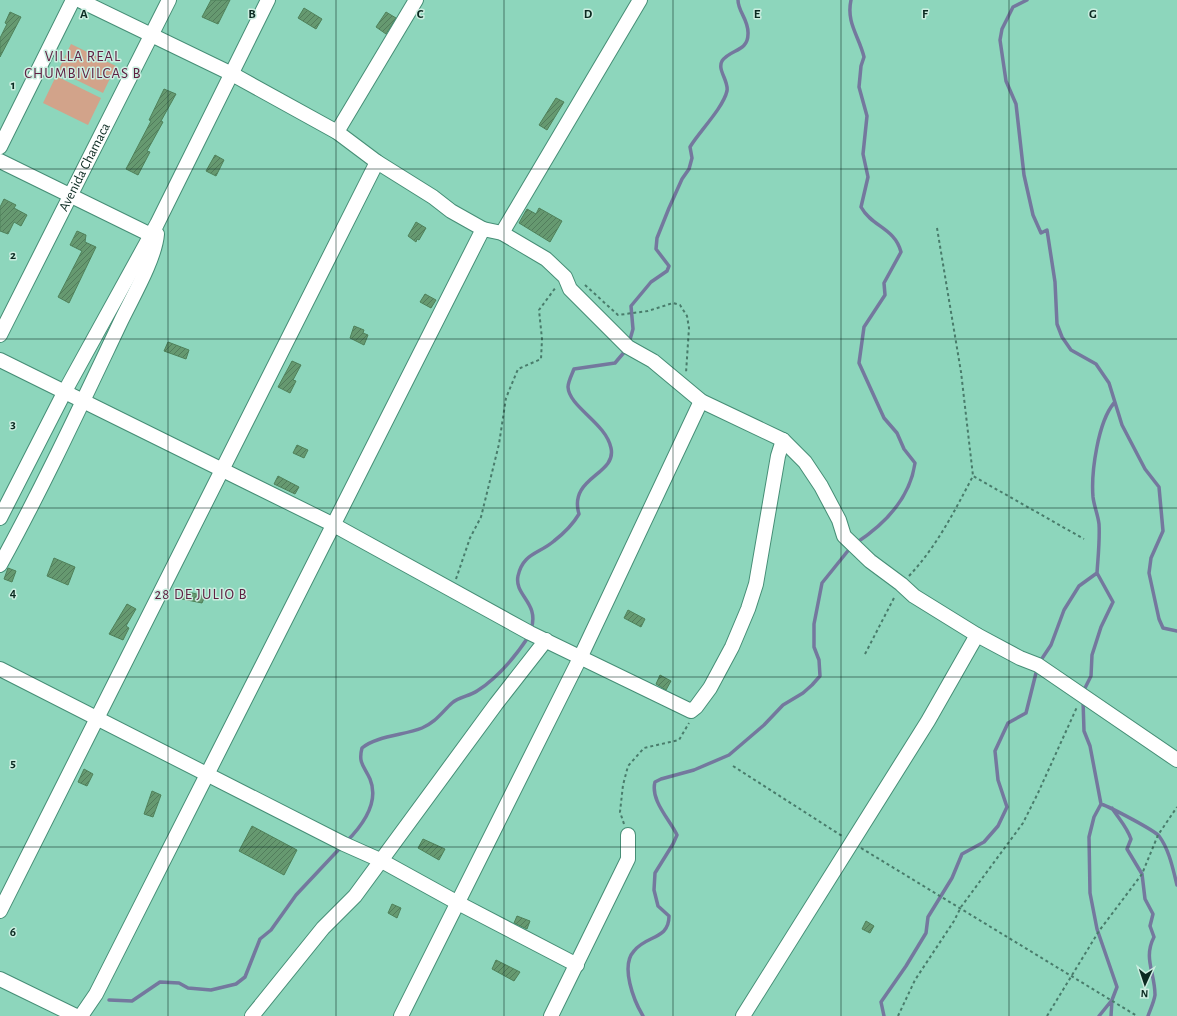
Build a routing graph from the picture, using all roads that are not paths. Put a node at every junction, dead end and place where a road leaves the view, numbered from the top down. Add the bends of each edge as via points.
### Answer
1 (73, 0) edge
2 (79, 0) edge
3 (169, 0) edge
4 (268, 0) edge
5 (416, 0) edge
6 (640, 0) edge
7 (152, 34) junction
8 (232, 74) junction
9 (337, 132) junction
10 (0, 147) edge
11 (0, 162) edge
12 (377, 162) junction
13 (70, 196) junction
14 (483, 229) junction
15 (154, 230) junction
16 (502, 233) junction
17 (0, 335) edge
18 (0, 360) edge
19 (65, 392) junction
20 (82, 400) junction
21 (701, 401) junction
22 (783, 440) junction
23 (222, 469) junction
24 (0, 518) edge
25 (332, 524) junction
26 (0, 565) edge
27 (977, 635) junction
28 (546, 640) junction
29 (580, 658) junction
30 (0, 669) edge
31 (96, 718) junction
32 (1177, 760) edge
33 (208, 774) junction
34 (628, 835) road end
35 (380, 860) junction
36 (458, 903) junction
37 (0, 911) edge
38 (577, 965) junction
39 (0, 979) edge
40 (76, 1016) edge
41 (81, 1016) edge
42 (252, 1016) edge
43 (401, 1016) edge
44 (551, 1016) edge
45 (743, 1016) edge

1 - 10 street
2 - 7 street
3 - 7 street, Avenida Chamaca
4 - 8 street
5 - 9 street
6 - 16 street
7 - 8 street
7 - 13 street, Avenida Chamaca
8 - 9 street
8 - 15 street
9 - 12 street
11 - 13 street
12 - 14 street via 433,197 450,211
12 - 23 street
13 - 15 street
13 - 17 street, Avenida Chamaca
14 - 16 street
14 - 25 street
15 - 19 street
15 - 20 street via 156,241 151,257
16 - 21 street via 546,259 565,277 570,289 628,347 652,361
18 - 19 street
19 - 20 street
19 - 24 street
20 - 23 street
20 - 26 street via 42,486
21 - 22 street
21 - 29 street
22 - 27 street via 805,462 821,486 839,520 844,536 870,561 914,596
22 - 29 street via 756,584 748,609 732,647 710,688 696,707 691,711
23 - 25 street
23 - 31 street
25 - 28 street
25 - 33 street
27 - 32 street via 1038,665
27 - 45 street via 928,721
28 - 29 street
28 - 35 street
29 - 36 street
30 - 31 street
31 - 33 street
31 - 37 street
33 - 35 street
33 - 41 street via 96,994
34 - 38 street via 628,859
35 - 36 street
35 - 42 street via 355,896 323,928
36 - 38 street
36 - 43 street
38 - 44 street
39 - 40 street

